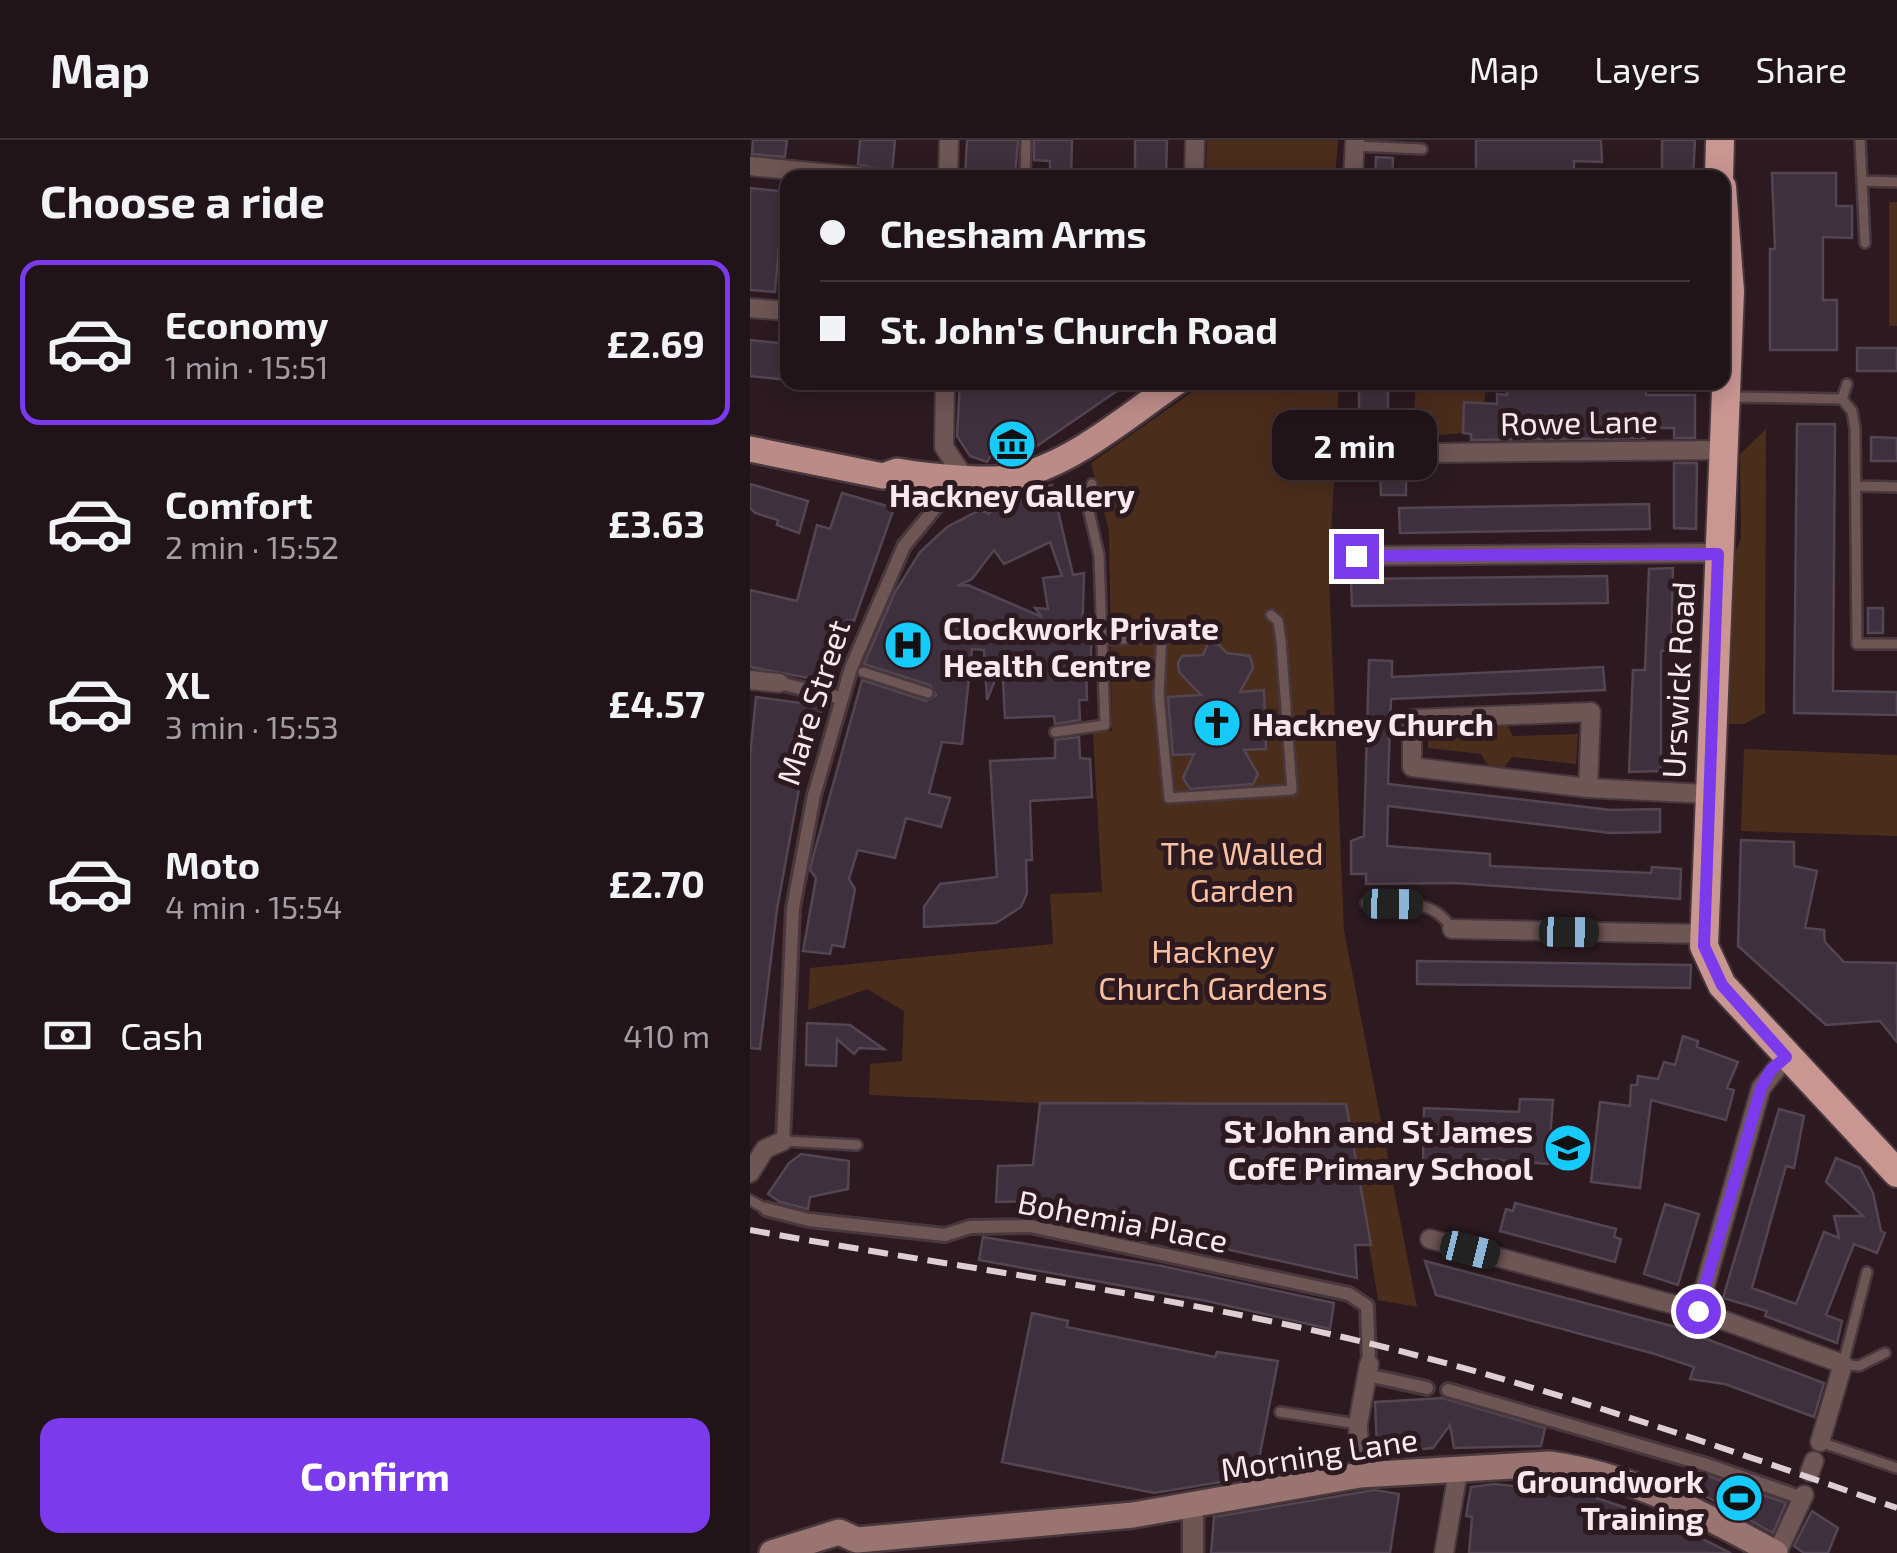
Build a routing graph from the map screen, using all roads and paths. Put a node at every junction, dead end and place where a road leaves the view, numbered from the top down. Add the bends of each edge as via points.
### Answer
1 (949, 140) edge
2 (1026, 140) edge
3 (1195, 140) edge
4 (1720, 140) edge
5 (1860, 140) edge
6 (1355, 143) edge
7 (1422, 148) dead end
8 (750, 166) edge
9 (791, 170) edge
10 (948, 170) edge
11 (1025, 170) edge
12 (1194, 170) edge
13 (1353, 170) edge
14 (1719, 170) edge
15 (1864, 181) junction
16 (1897, 182) edge
17 (1866, 243) dead end
18 (750, 308) edge
19 (780, 311) edge
20 (1847, 384) dead end
21 (945, 390) edge
22 (1165, 390) edge
23 (1724, 390) edge
24 (1724, 397) junction
25 (1842, 399) junction
26 (750, 449) edge
27 (1722, 450) junction
28 (1436, 453) dead end
29 (883, 476) junction
30 (964, 477) junction
31 (998, 480) junction
32 (1092, 484) dead end
33 (1856, 486) junction
34 (1897, 487) edge
35 (945, 496) junction
36 (1718, 554) junction
37 (1356, 556) dead end
38 (1271, 615) dead end
39 (1100, 640) junction
40 (1897, 644) edge
41 (857, 670) junction
42 (750, 680) edge
43 (779, 684) joint
44 (928, 693) dead end
45 (841, 698) junction
46 (1055, 732) dead end
47 (1588, 788) junction
48 (1707, 794) junction
49 (1366, 903) dead end
50 (1452, 929) joint
51 (1702, 934) junction
52 (1786, 1057) junction
53 (783, 1134) junction
54 (857, 1146) dead end
55 (750, 1173) edge
56 (1897, 1173) edge
57 (750, 1200) edge
58 (766, 1209) joint
59 (1430, 1239) dead end
60 (1866, 1272) dead end
61 (1698, 1311) junction
62 (1885, 1353) dead end
63 (1843, 1364) junction
64 (1368, 1370) junction
65 (1427, 1388) dead end
66 (1448, 1390) dead end
67 (1280, 1412) dead end
68 (1358, 1424) junction
69 (1820, 1442) joint
70 (1459, 1466) junction
71 (1897, 1468) edge
72 (1353, 1481) junction
73 (1803, 1496) joint
74 (1193, 1506) junction
75 (859, 1546) edge
76 (784, 1551) edge
77 (1193, 1553) edge
78 (1444, 1553) edge
79 (1776, 1553) edge

1 - 10 street
2 - 11 lane
3 - 12 street
4 - 14 highway
5 - 15 lane
6 - 7 lane
6 - 13 street
8 - 9 street
15 - 16 lane
15 - 17 lane
18 - 19 street
20 - 25 lane
21 - 30 street via 944,447
22 - 31 main road via 1066,455
23 - 24 highway, Urswick Road
24 - 25 lane
24 - 27 highway, Urswick Road
25 - 33 lane via 1854,418
26 - 29 main road
27 - 28 street, Rowe Lane
27 - 36 highway, Urswick Road
29 - 30 main road via 896,471
29 - 35 main road via 893,486
30 - 31 main road
31 - 35 main road via 988,490
32 - 39 lane via 1087,503 1099,554
33 - 34 lane
33 - 40 lane via 1857,644
35 - 41 street, Mare Street via 904,546
36 - 37 street
36 - 48 highway, Urswick Road
38 - 39 lane via 1278,621 1292,790 1169,798 1159,695 1162,632
39 - 46 lane via 1105,725
41 - 44 lane
41 - 45 street, Mare Street
42 - 43 street
43 - 45 street
45 - 53 street, Mare Street via 796,882
47 - 47 street via 1412,767 1412,719 1591,712
47 - 48 street
48 - 51 highway, Urswick Road
49 - 50 lane via 1424,904 1444,914
50 - 51 street
51 - 52 highway via 1722,985
52 - 56 highway
52 - 61 street via 1761,1088
53 - 54 lane
53 - 55 street
57 - 58 lane, Bohemia Place
58 - 64 street, Bohemia Place via 944,1235 981,1226 1030,1226 1349,1294 1367,1306
59 - 61 street
60 - 63 lane
61 - 63 street
62 - 63 lane via 1859,1366
63 - 69 street
64 - 65 street
64 - 68 street
66 - 73 street
67 - 68 lane
68 - 72 street
69 - 71 lane
70 - 72 main road, Morning Lane
70 - 78 street
70 - 79 main road, Morning Lane via 1579,1467 1657,1492 1726,1535
72 - 74 main road, Morning Lane
73 - 79 street
74 - 75 main road, Morning Lane
74 - 77 street
75 - 76 main road, Morning Lane via 839,1532

